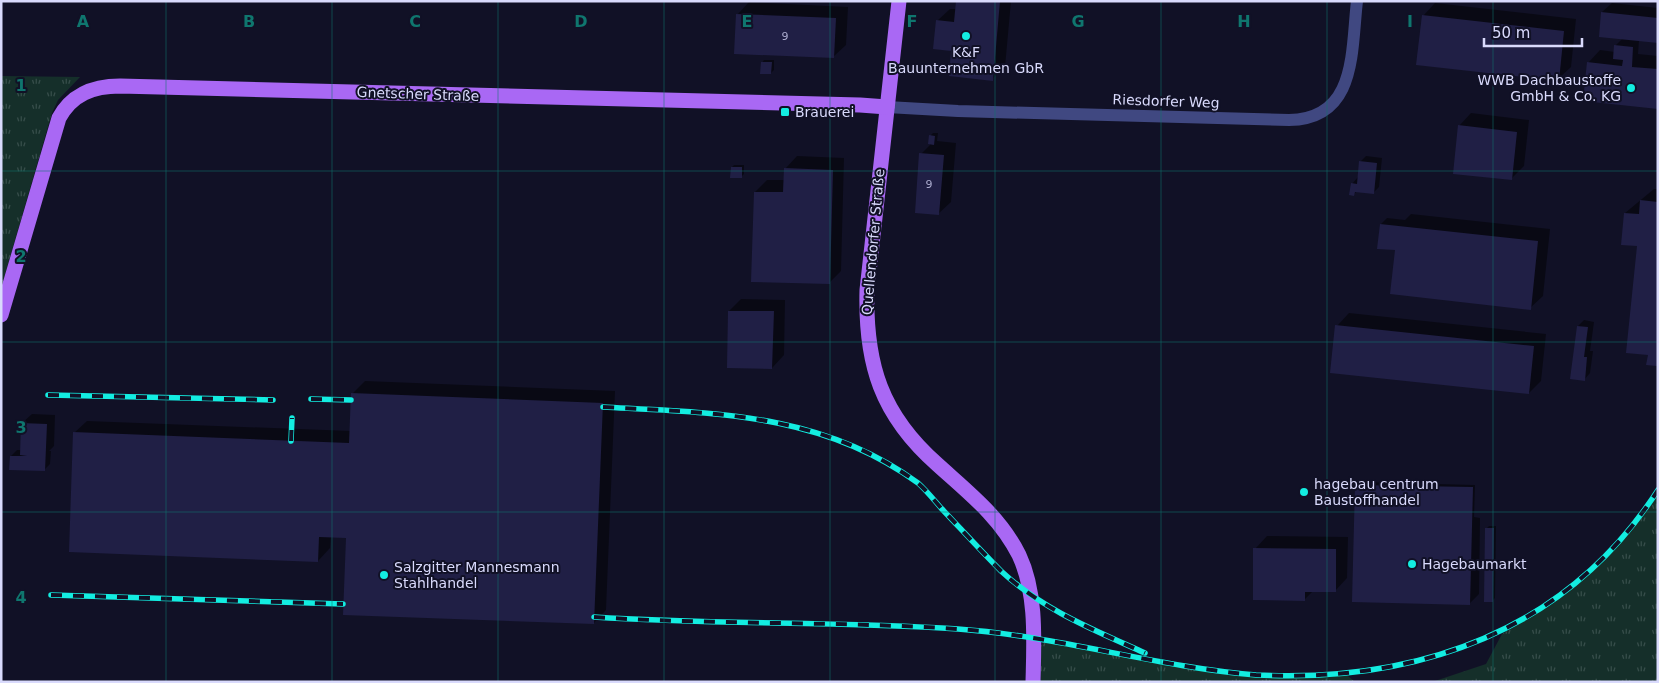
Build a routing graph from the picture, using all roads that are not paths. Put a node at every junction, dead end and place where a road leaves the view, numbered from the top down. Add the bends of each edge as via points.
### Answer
1 (899, 1) edge
2 (1357, 1) edge
3 (887, 107) junction
4 (1, 315) edge
5 (1033, 682) edge

1 - 3 main road
2 - 3 street, Riesdorfer Weg via 1349,69 1343,91 1332,106 1309,118 1280,120 968,112
3 - 4 main road, Gnetscher Straße via 100,87 74,99 59,118
3 - 5 main road, Quellendorfer Straße via 867,290 866,323 873,366 881,390 900,425 926,454 997,520 1019,556 1031,596

